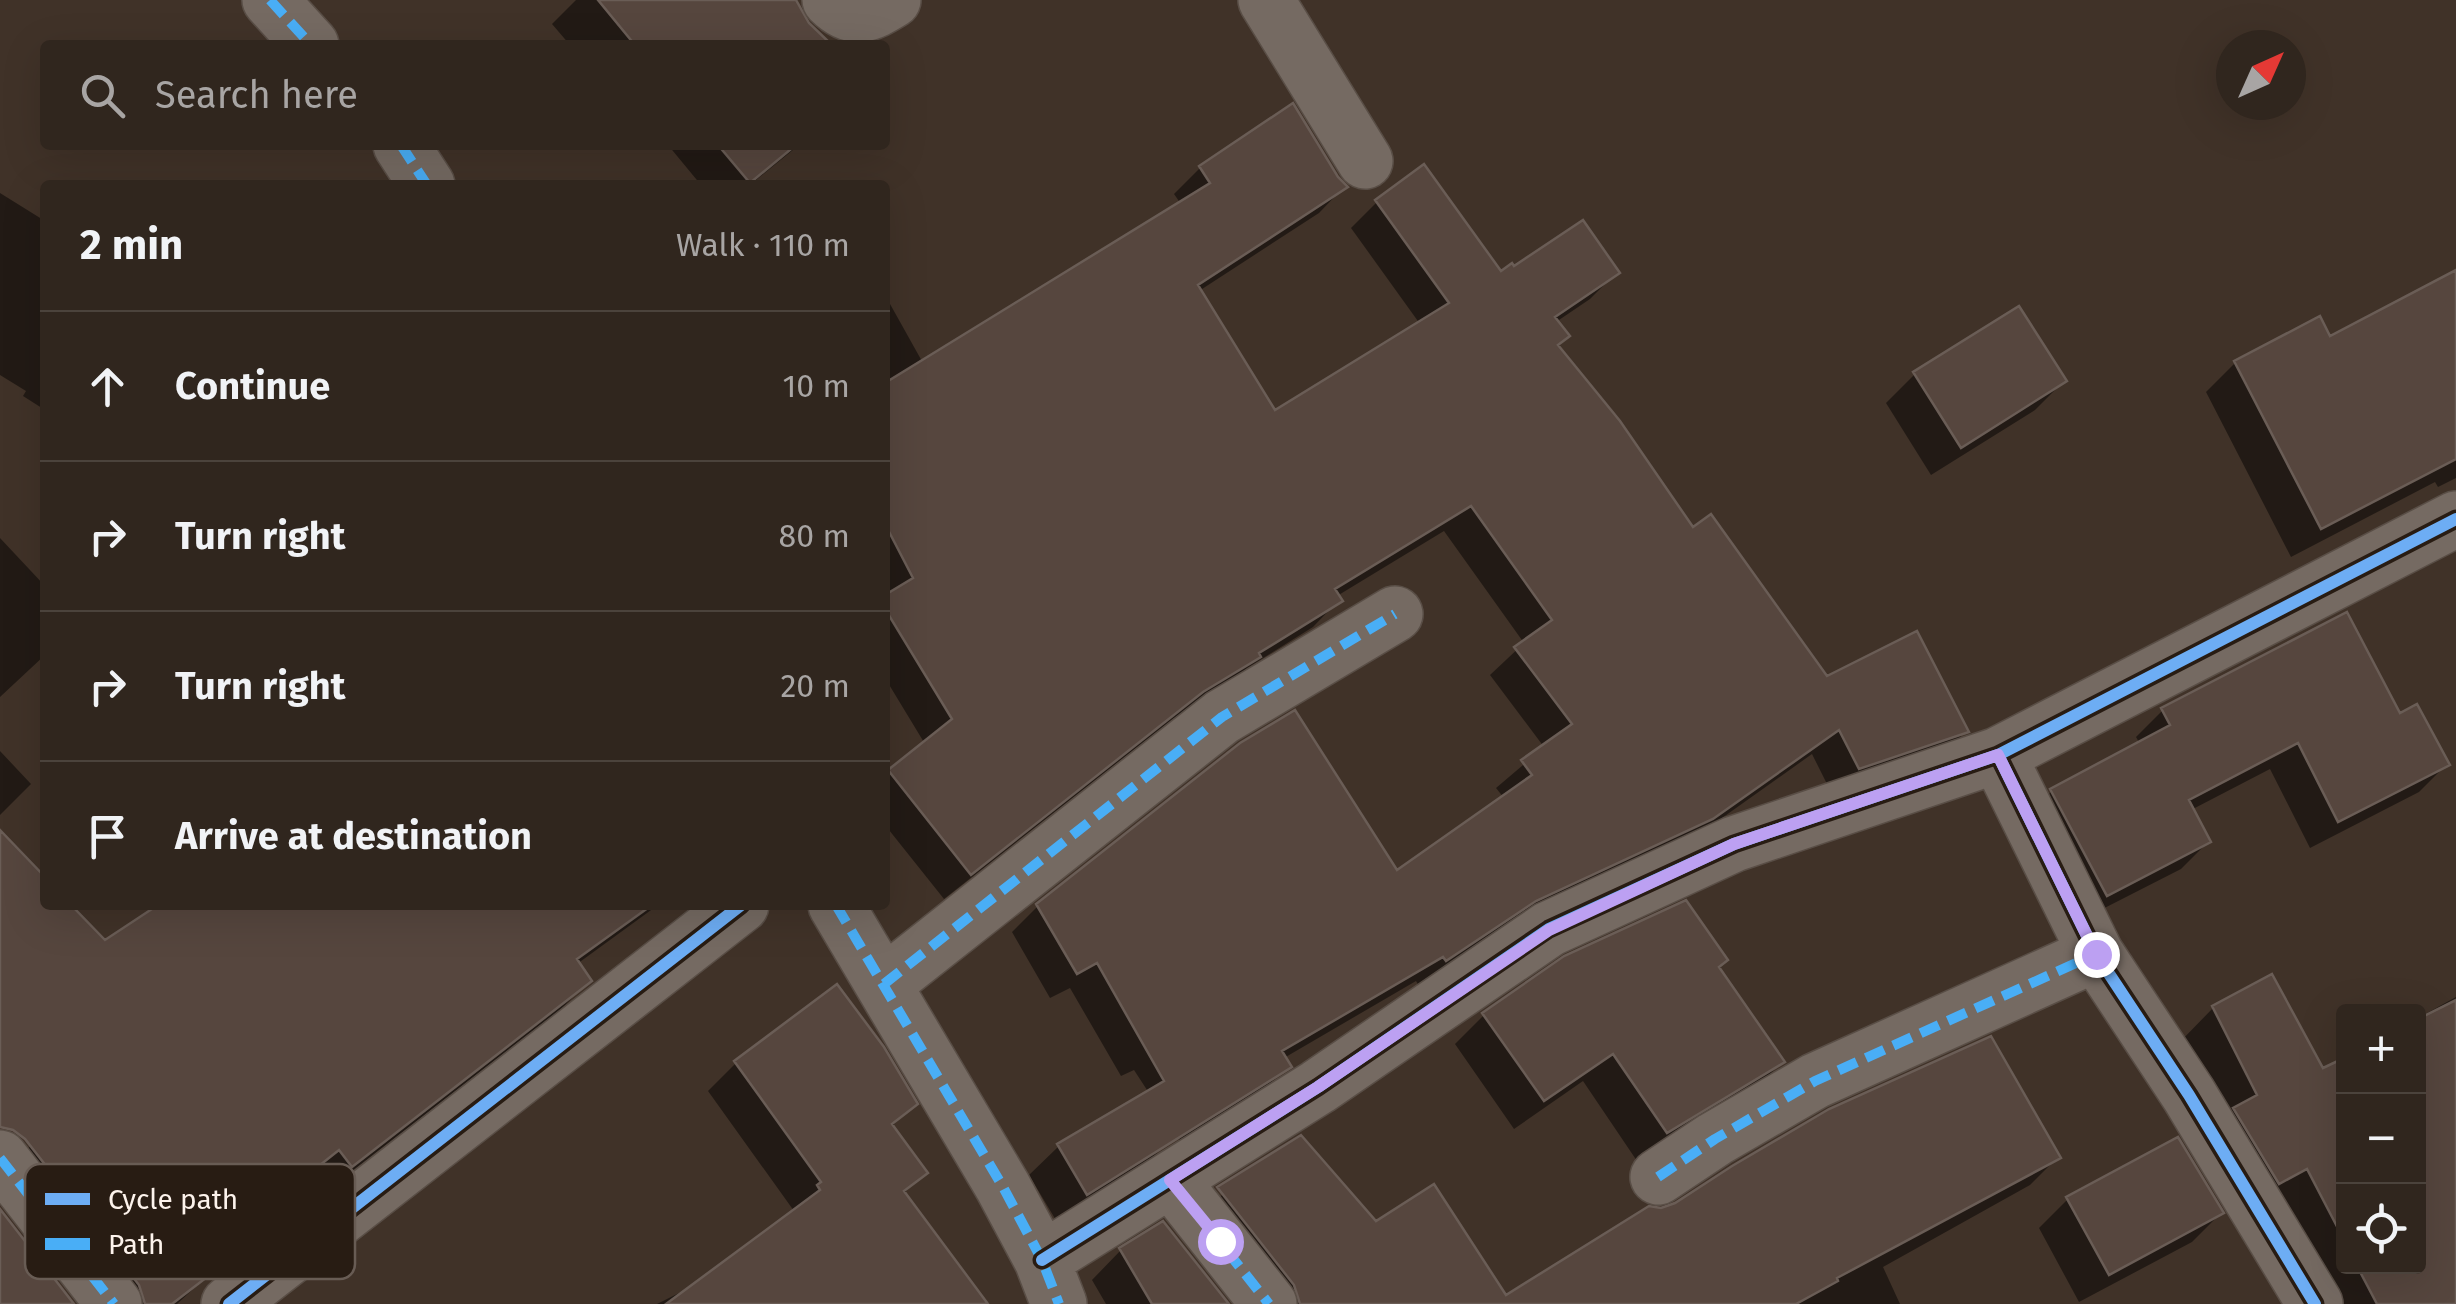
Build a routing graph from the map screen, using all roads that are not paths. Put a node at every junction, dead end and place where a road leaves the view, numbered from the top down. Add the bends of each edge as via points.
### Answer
1 (270, 0) edge
2 (830, 0) edge
3 (893, 0) edge
4 (1266, 0) edge
5 (306, 40) edge
6 (404, 150) edge
7 (1365, 162) dead end
8 (425, 180) edge
9 (2456, 519) edge
10 (1395, 614) dead end
11 (1998, 755) junction
12 (734, 910) edge
13 (839, 910) edge
14 (2096, 954) junction
15 (884, 984) junction
16 (0, 1158) edge
17 (1658, 1177) dead end
18 (1170, 1180) junction
19 (25, 1190) edge
20 (355, 1206) edge
21 (94, 1279) edge
22 (261, 1279) edge
23 (1051, 1282) edge
24 (114, 1304) edge
25 (229, 1304) edge
26 (1269, 1304) edge
27 (2315, 1304) edge

1 - 5 street
2 - 3 street via 845,13 863,14
4 - 7 street
6 - 8 street
9 - 11 street
10 - 15 street via 1222,717
11 - 14 street
11 - 18 street via 1734,844 1549,930
12 - 20 street
13 - 15 street
14 - 17 street via 1815,1080
14 - 27 street
15 - 23 street
16 - 19 street
18 - 23 street
18 - 26 street
21 - 24 street
22 - 25 street

